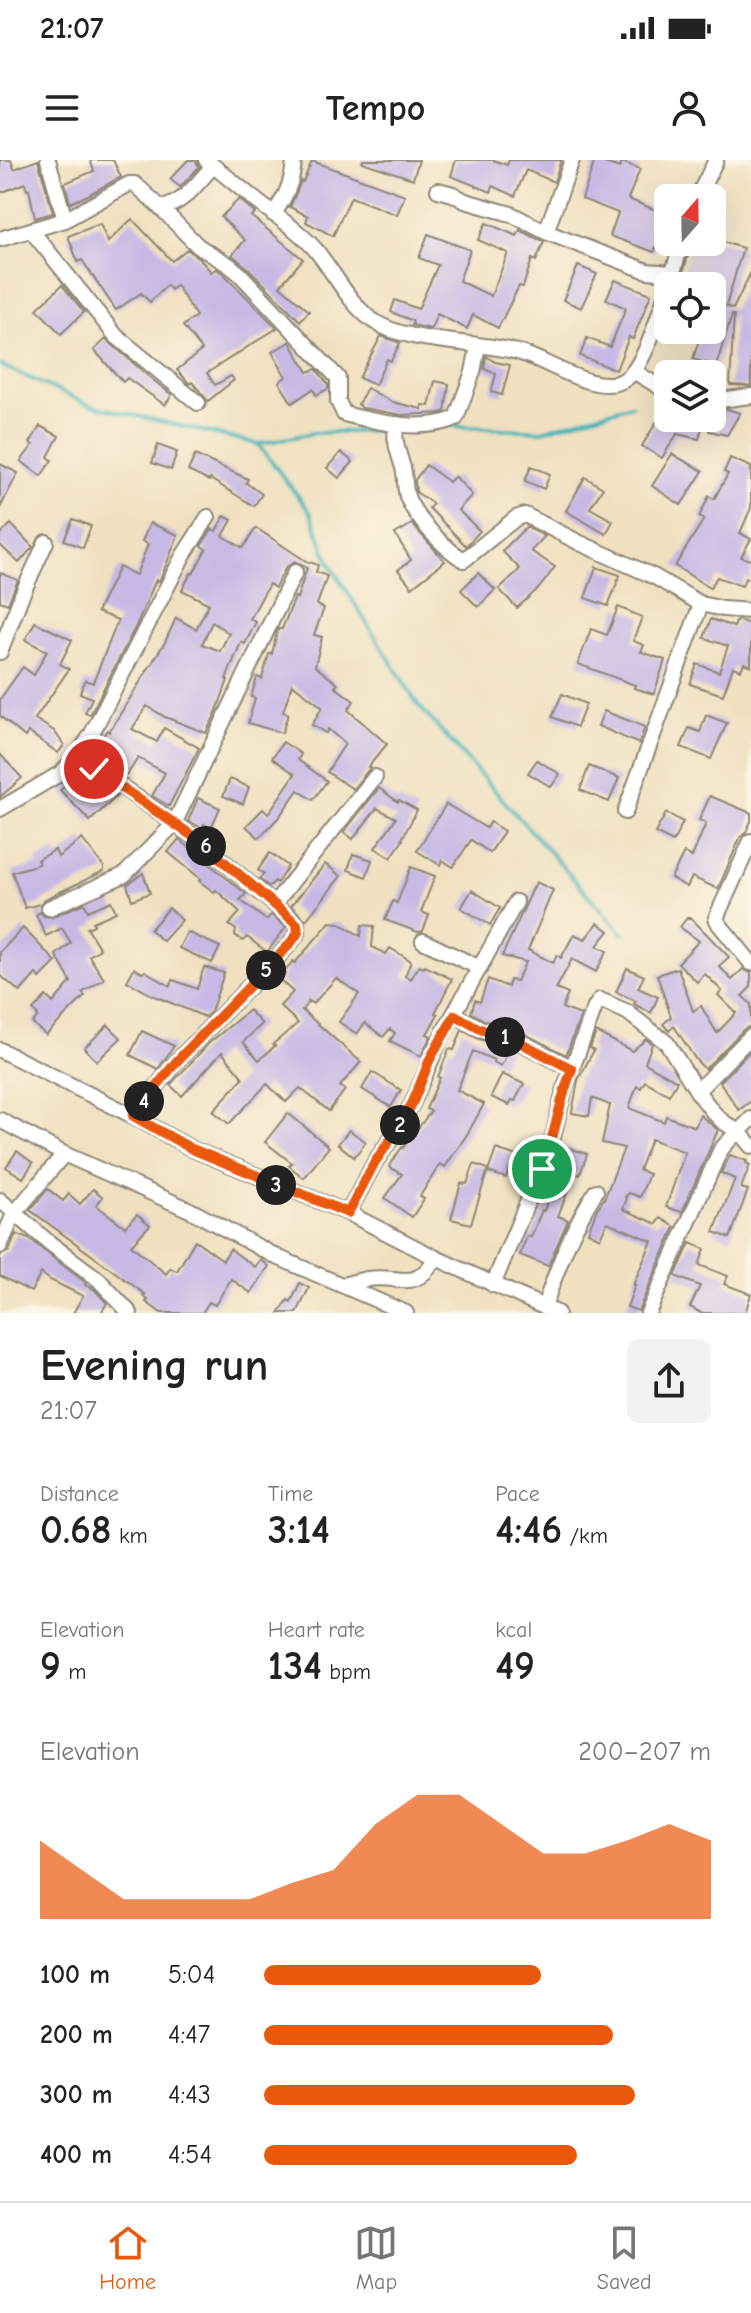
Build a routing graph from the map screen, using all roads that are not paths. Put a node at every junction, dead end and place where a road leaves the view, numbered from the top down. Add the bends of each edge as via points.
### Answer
1 (48, 160) edge
2 (294, 160) edge
3 (572, 160) edge
4 (716, 160) edge
5 (210, 163) edge
6 (704, 184) edge
7 (438, 190) dead end
8 (161, 208) junction
9 (273, 214) junction
10 (65, 220) junction
11 (31, 230) junction
12 (546, 232) junction
13 (0, 239) edge
14 (654, 274) edge
15 (654, 323) edge
16 (478, 346) junction
17 (635, 372) junction
18 (654, 384) edge
19 (751, 396) edge
20 (726, 399) edge
21 (198, 403) dead end
22 (397, 424) junction
23 (208, 517) dead end
24 (46, 542) dead end
25 (295, 572) dead end
26 (701, 604) junction
27 (751, 611) edge
28 (0, 652) edge
29 (77, 756) junction
30 (375, 777) dead end
31 (0, 809) edge
32 (625, 812) dead end
33 (174, 824) junction
34 (751, 841) edge
35 (516, 902) dead end
36 (275, 903) junction
37 (49, 908) dead end
38 (423, 941) dead end
39 (751, 963) edge
40 (480, 968) junction
41 (455, 1015) junction
42 (751, 1036) edge
43 (0, 1050) edge
44 (572, 1069) junction
45 (697, 1091) junction
46 (133, 1116) junction
47 (751, 1119) edge
48 (0, 1120) edge
49 (740, 1133) junction
50 (751, 1146) edge
51 (64, 1154) junction
52 (596, 1191) dead end
53 (0, 1200) edge
54 (16, 1212) junction
55 (348, 1213) junction
56 (0, 1246) edge
57 (436, 1258) junction
58 (343, 1285) junction
59 (493, 1285) junction
60 (550, 1310) edge
61 (130, 1313) edge
62 (406, 1313) edge
63 (648, 1313) edge

1 - 10 street
2 - 9 street via 291,180
3 - 12 street
4 - 6 street
5 - 8 street via 182,200
5 - 9 street
7 - 12 street via 511,214
8 - 10 street via 132,183
8 - 22 street via 198,246 240,274 338,378 344,414
9 - 16 street via 314,249 373,321 405,333
10 - 11 street
11 - 13 street
11 - 21 street via 116,336
12 - 14 street
15 - 17 street
16 - 17 street via 515,351 606,385
16 - 22 street via 456,418 442,425
17 - 18 street
19 - 20 street
22 - 26 street via 407,498 432,532 464,560 525,515
23 - 29 street
24 - 28 street
25 - 33 street
26 - 27 street
26 - 32 street
29 - 31 street via 61,773
29 - 33 street
30 - 36 street
33 - 36 street
33 - 37 street via 124,875
34 - 39 street via 716,918
35 - 40 street
36 - 46 street via 297,924 298,933 176,1062
38 - 40 street
40 - 41 street
41 - 44 street
41 - 55 street
42 - 45 street
43 - 46 street
44 - 45 street via 600,1000 627,1012 667,1043
44 - 59 street via 551,1145
45 - 49 street
46 - 55 street via 192,1149
47 - 49 street
48 - 51 street
49 - 50 street
49 - 63 street via 720,1151
51 - 54 street
51 - 58 street
52 - 60 street via 564,1247
53 - 54 street
54 - 56 street
54 - 61 street via 98,1279
55 - 57 street
57 - 58 street via 422,1277
57 - 59 street
58 - 62 street
59 - 60 street

